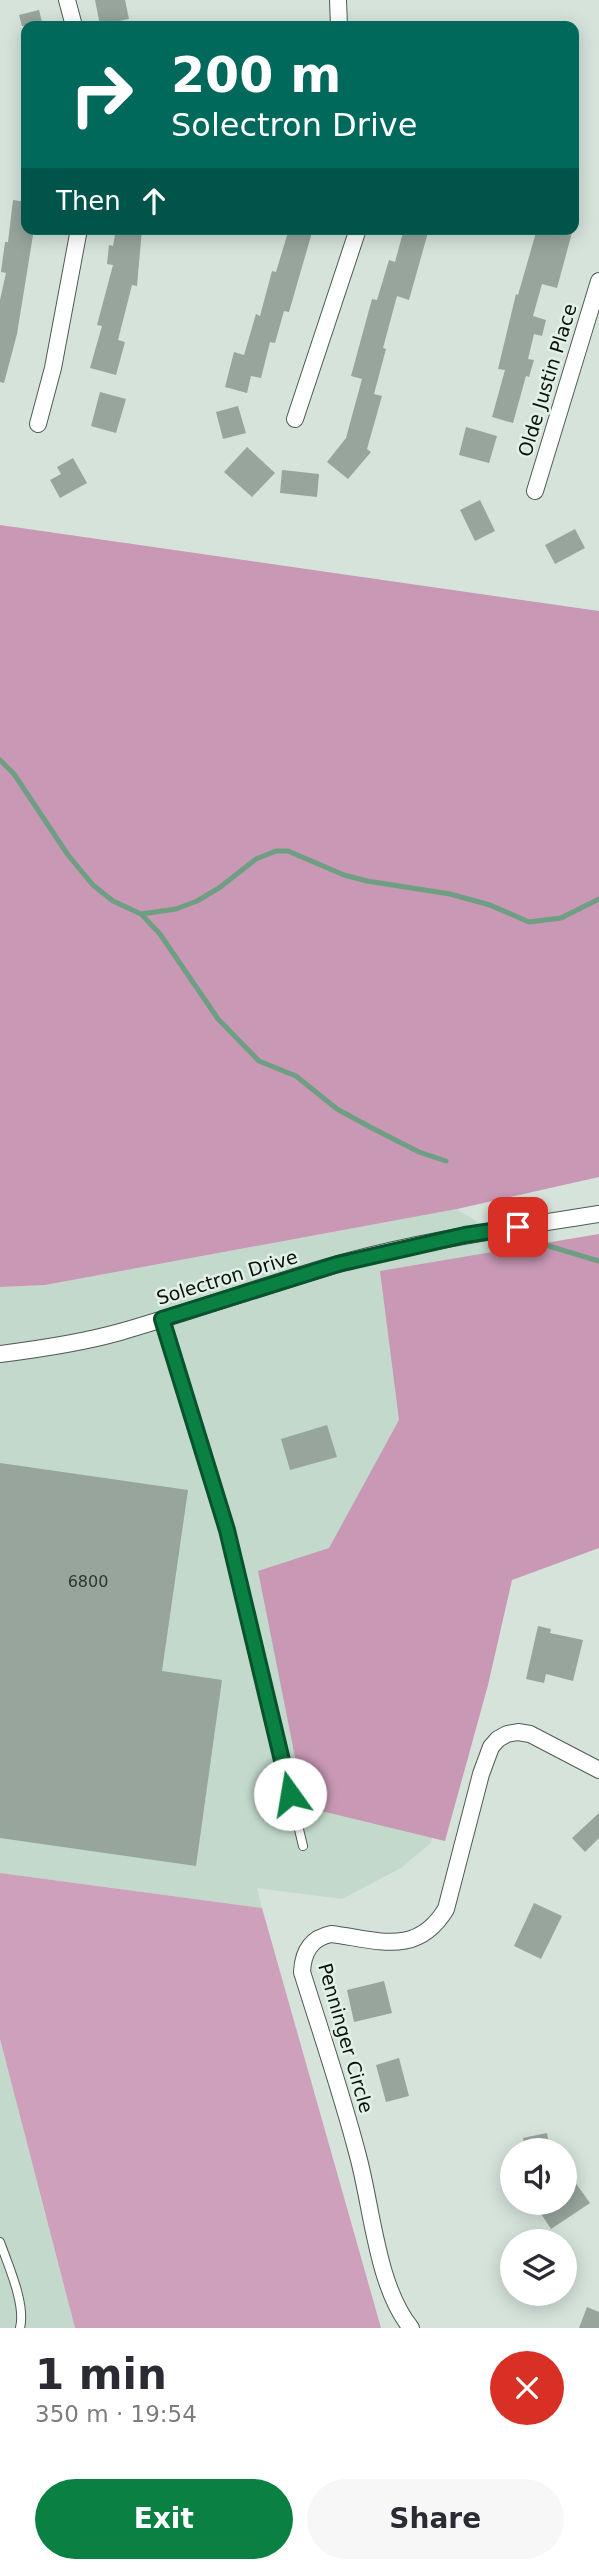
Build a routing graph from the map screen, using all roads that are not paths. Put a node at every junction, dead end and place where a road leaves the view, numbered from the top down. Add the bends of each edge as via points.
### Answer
1 (67, 0) edge
2 (338, 0) edge
3 (73, 21) edge
4 (339, 21) edge
5 (78, 235) edge
6 (356, 235) edge
7 (599, 281) edge
8 (295, 419) dead end
9 (38, 424) dead end
10 (535, 491) dead end
11 (599, 1214) edge
12 (162, 1319) junction
13 (0, 1354) edge
14 (599, 1770) edge
15 (303, 1846) dead end
16 (0, 2242) edge
17 (20, 2328) edge
18 (411, 2328) edge

1 - 3 street
2 - 4 street
5 - 9 street
6 - 8 street
7 - 10 street, Olde Justin Place
11 - 12 street, Solectron Drive via 465,1235 338,1264
12 - 13 street, Solectron Drive via 118,1333
12 - 15 lane via 227,1530
14 - 18 street, Penninger Circle via 530,1734 518,1732 498,1739 481,1774 446,1909 438,1923 425,1935 400,1943 322,1936 306,1950 302,1961 358,2153 381,2259 394,2300
16 - 17 lane via 17,2292

